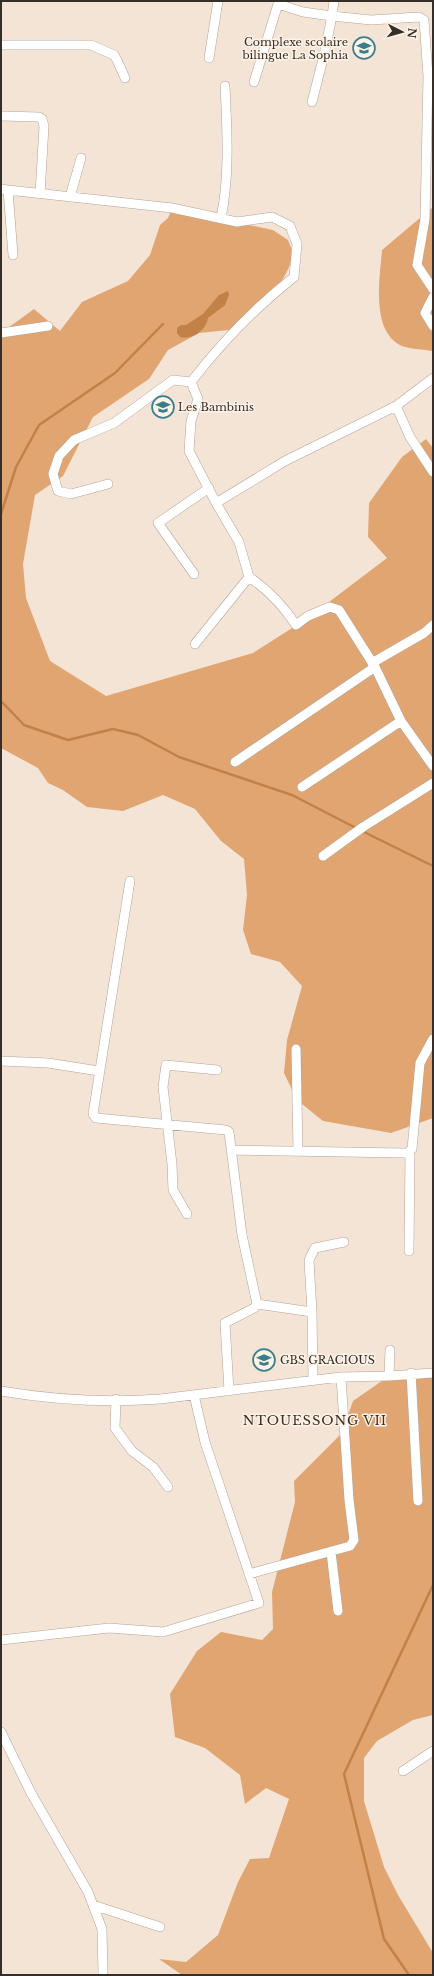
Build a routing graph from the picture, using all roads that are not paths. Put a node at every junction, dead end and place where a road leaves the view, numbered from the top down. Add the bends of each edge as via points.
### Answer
1 (218, 1) edge
2 (334, 1) edge
3 (278, 2) edge
4 (332, 16) junction
5 (1, 45) edge
6 (209, 58) dead end
7 (125, 78) dead end
8 (254, 82) dead end
9 (225, 86) dead end
10 (312, 102) dead end
11 (1, 116) edge
12 (81, 158) dead end
13 (4, 190) edge
14 (40, 194) junction
15 (70, 197) junction
16 (221, 218) junction
17 (13, 255) dead end
18 (433, 289) edge
19 (433, 297) edge
20 (48, 326) dead end
21 (433, 326) edge
22 (1, 333) edge
23 (433, 378) edge
24 (191, 382) junction
25 (396, 406) junction
26 (433, 472) edge
27 (108, 484) dead end
28 (209, 488) junction
29 (216, 502) junction
30 (194, 574) dead end
31 (249, 577) junction
32 (433, 625) edge
33 (195, 644) dead end
34 (373, 665) junction
35 (401, 722) junction
36 (235, 762) dead end
37 (433, 766) edge
38 (433, 783) edge
39 (302, 787) dead end
40 (323, 856) dead end
41 (130, 882) dead end
42 (433, 1039) edge
43 (296, 1049) dead end
44 (1, 1061) edge
45 (216, 1070) dead end
46 (99, 1071) junction
47 (167, 1125) junction
48 (231, 1150) junction
49 (298, 1151) junction
50 (410, 1151) junction
51 (187, 1214) dead end
52 (344, 1242) dead end
53 (410, 1251) dead end
54 (256, 1304) junction
55 (312, 1312) junction
56 (390, 1350) dead end
57 (411, 1373) junction
58 (433, 1373) edge
59 (389, 1376) junction
60 (340, 1377) junction
61 (313, 1380) junction
62 (1, 1391) edge
63 (229, 1391) junction
64 (194, 1395) junction
65 (116, 1400) junction
66 (168, 1487) dead end
67 (418, 1501) dead end
68 (331, 1552) junction
69 (249, 1574) junction
70 (338, 1611) dead end
71 (1, 1640) edge
72 (1, 1732) edge
73 (433, 1751) edge
74 (403, 1771) dead end
75 (93, 1905) junction
76 (160, 1927) dead end
77 (102, 1975) edge

1 - 6 street
2 - 4 street
3 - 4 street via 303,12
3 - 8 street
4 - 10 street
4 - 18 street via 370,20 419,17 424,21 428,76 426,219 417,265
5 - 7 street via 91,45 114,55
9 - 16 street via 225,184
11 - 14 street via 42,119 44,126
12 - 15 street
13 - 14 street
13 - 17 street
14 - 15 street
15 - 16 street via 172,208
16 - 24 street via 237,222 272,217 290,226 297,244 294,276 270,296 212,355
19 - 21 street via 425,313
20 - 22 street
23 - 25 street
24 - 27 street via 173,380 114,424 74,440 59,456 53,474 58,491 71,494
24 - 28 street via 198,399 191,422 189,451
25 - 26 street via 410,437
25 - 29 street via 285,461
28 - 29 street
28 - 30 street via 158,522
29 - 31 street via 239,542
31 - 33 street
31 - 34 street via 288,613 296,625 308,616 330,607 336,608
32 - 34 street
34 - 35 street
34 - 36 street
35 - 37 street
35 - 39 street
38 - 40 street
41 - 46 street
42 - 50 street via 420,1063
43 - 49 street
44 - 46 street via 48,1063
45 - 47 street via 166,1065 163,1087
46 - 47 street via 93,1114 95,1117
47 - 48 street via 226,1130 230,1135
47 - 51 street via 173,1190
48 - 49 street
48 - 54 street via 242,1235
49 - 50 street
50 - 53 street
52 - 55 street via 315,1248 309,1260
54 - 55 street
54 - 63 street via 254,1308 225,1323
55 - 61 street
56 - 59 street
57 - 58 street
57 - 59 street
57 - 67 street
59 - 60 street
60 - 61 street
60 - 68 street via 354,1540 350,1546
61 - 63 street
62 - 65 street via 57,1400
63 - 64 street
64 - 65 street
64 - 69 street via 205,1442
65 - 66 street via 115,1428 132,1451 153,1467
68 - 69 street
68 - 70 street
69 - 71 street via 259,1603 163,1632 109,1628
72 - 75 street via 31,1793 82,1880
73 - 74 street
75 - 76 street
75 - 77 street via 102,1929

